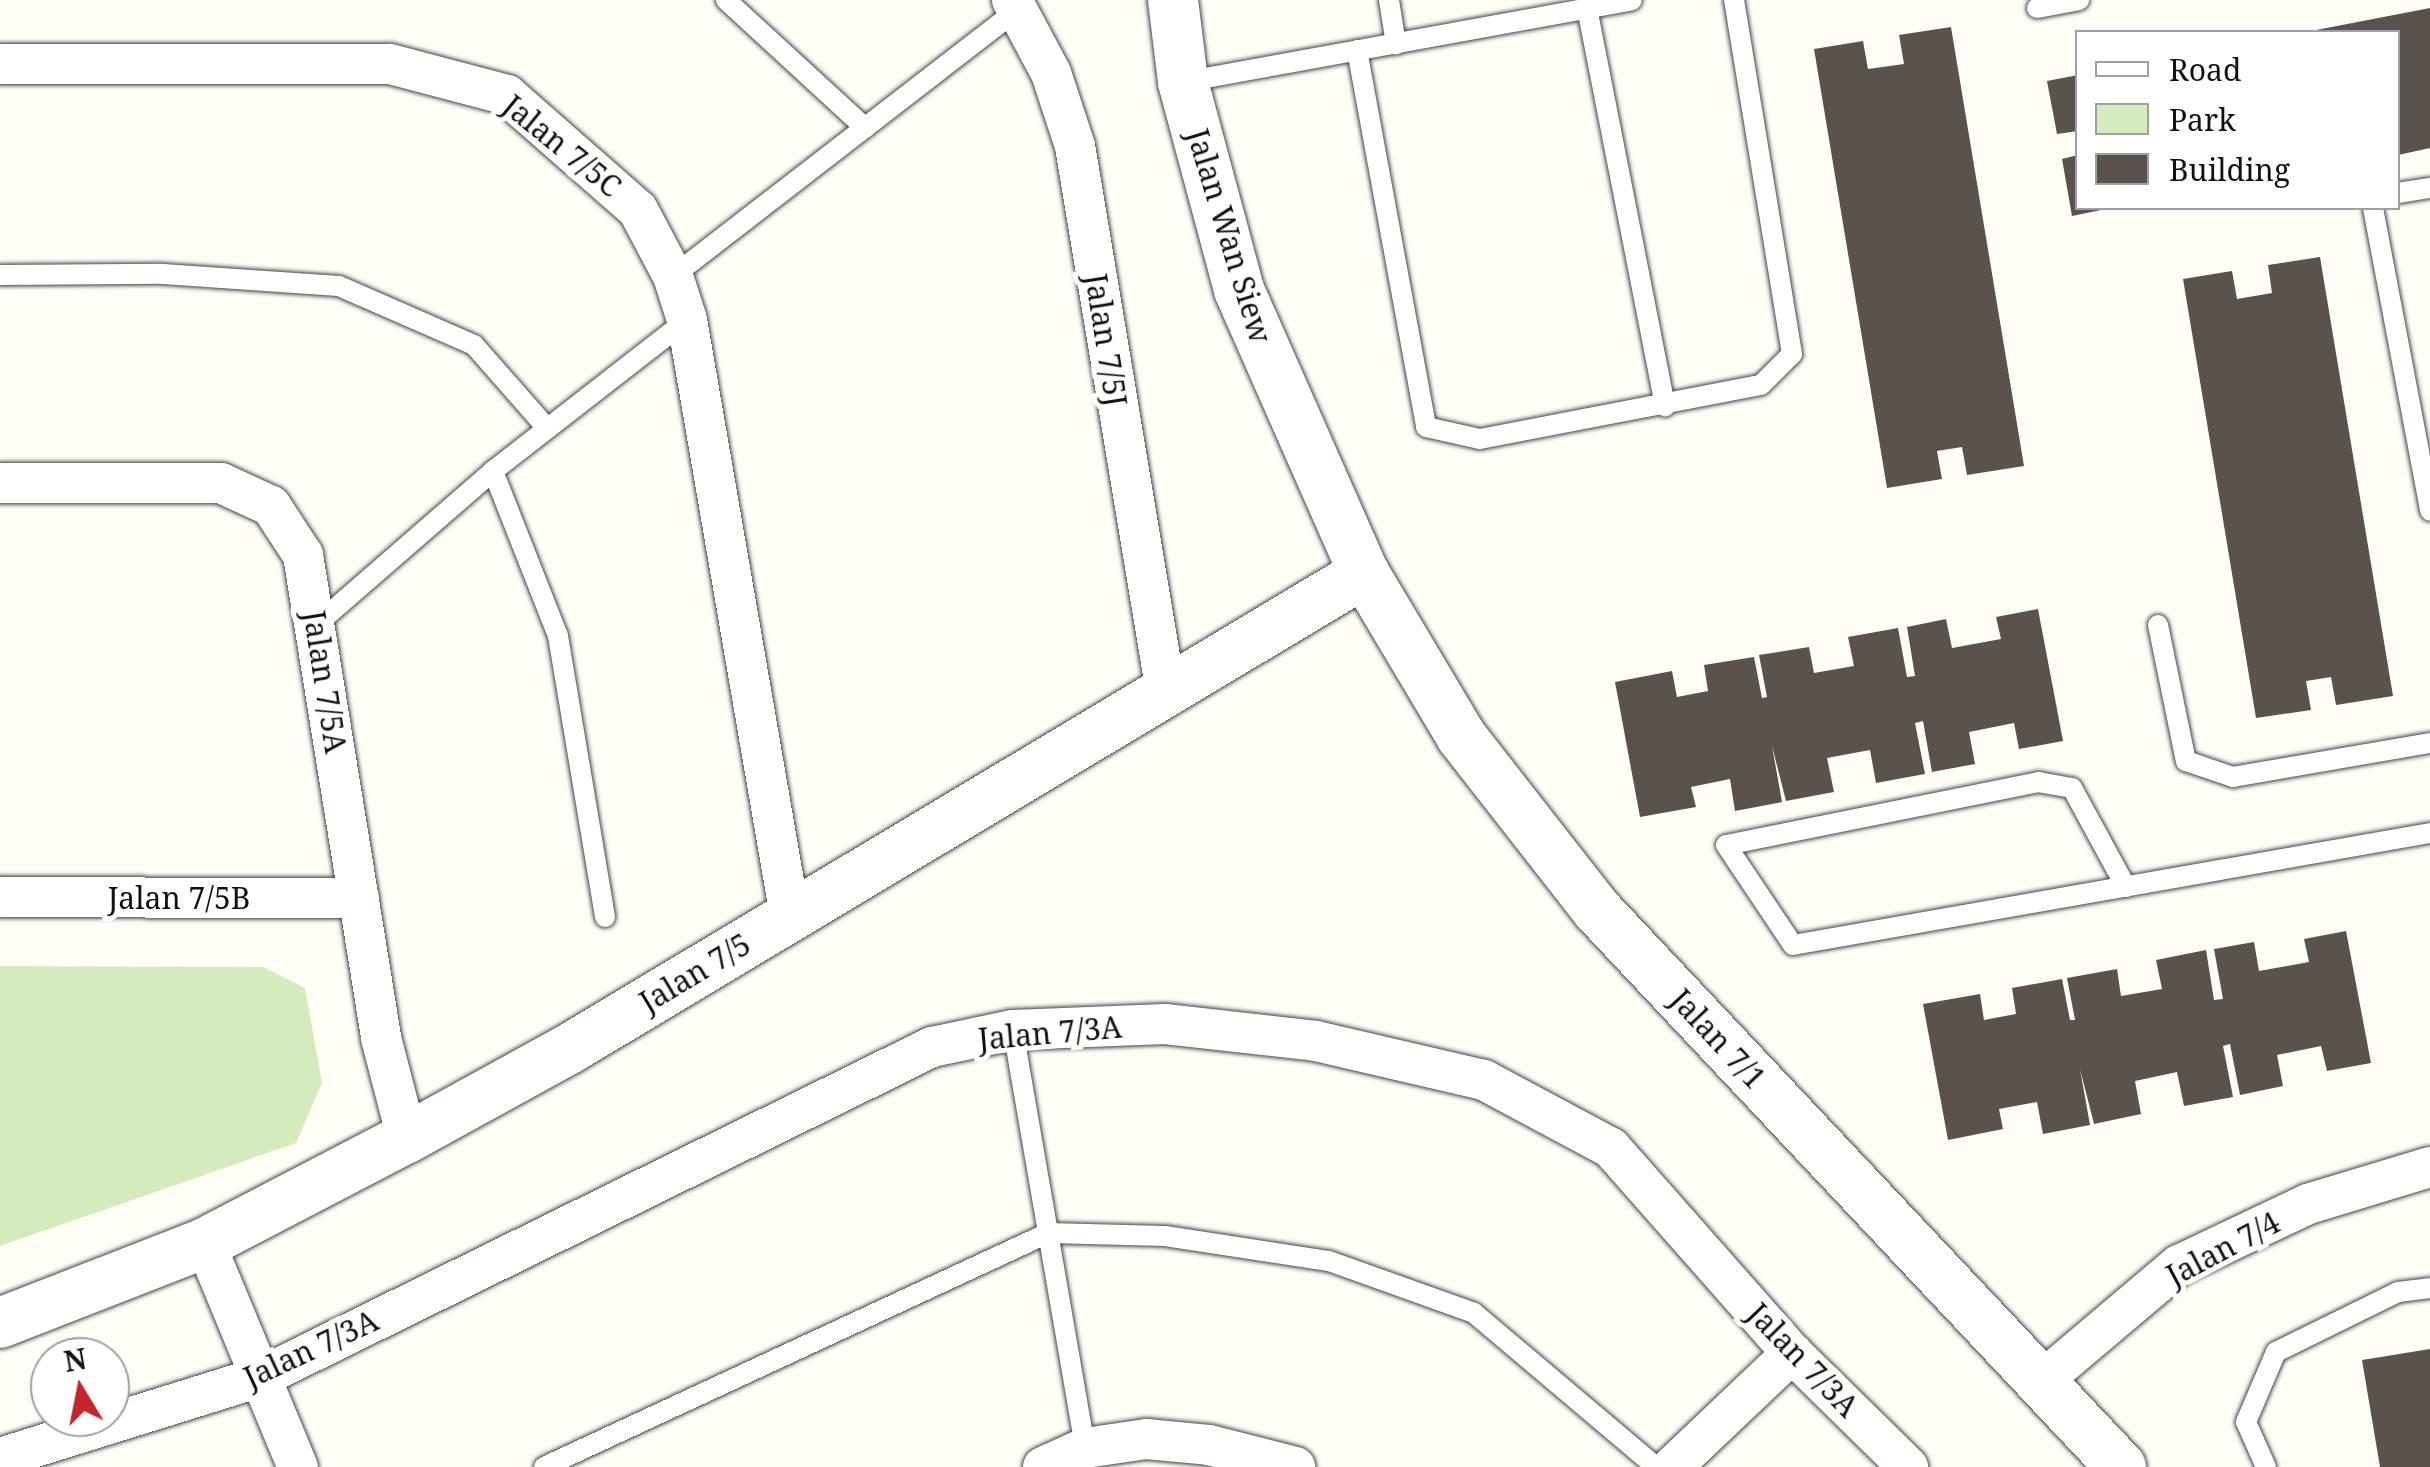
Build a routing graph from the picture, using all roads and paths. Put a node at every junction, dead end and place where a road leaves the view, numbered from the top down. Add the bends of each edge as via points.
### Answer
1 (726, 0) edge
2 (1173, 0) edge
3 (1390, 0) edge
4 (1632, 0) edge
5 (1734, 0) edge
6 (2079, 0) edge
7 (1016, 4) edge
8 (1587, 8) junction
9 (2037, 8) dead end
10 (1396, 44) junction
11 (1357, 50) junction
12 (0, 64) edge
13 (1183, 82) junction
14 (864, 128) junction
15 (2430, 188) edge
16 (2400, 194) edge
17 (2373, 210) edge
18 (0, 275) edge
19 (674, 276) junction
20 (687, 320) junction
21 (1665, 406) junction
22 (546, 428) junction
23 (493, 471) junction
24 (0, 483) edge
25 (2430, 511) edge
26 (1364, 573) junction
27 (316, 624) junction
28 (2158, 626) dead end
29 (1166, 692) junction
30 (2429, 748) edge
31 (2430, 833) edge
32 (2126, 887) junction
33 (0, 897) edge
34 (359, 898) junction
35 (790, 916) junction
36 (605, 917) dead end
37 (1013, 1030) junction
38 (407, 1138) junction
39 (2430, 1168) edge
40 (1048, 1233) junction
41 (204, 1243) junction
42 (2430, 1288) edge
43 (0, 1323) edge
44 (1792, 1353) junction
45 (262, 1376) junction
46 (2044, 1379) junction
47 (1086, 1448) junction
48 (0, 1458) edge
49 (298, 1467) edge
50 (544, 1467) edge
51 (1044, 1467) edge
52 (1295, 1467) edge
53 (1656, 1467) edge
54 (1672, 1467) edge
55 (1908, 1467) edge
56 (2121, 1467) edge
57 (2266, 1467) edge

1 - 14 lane
2 - 13 street, Jalan Wan Siew
3 - 10 lane
4 - 8 lane
5 - 21 lane via 1792,354 1760,386
6 - 9 lane
7 - 14 lane
7 - 29 street, Jalan 7/5J via 1074,146
8 - 10 lane
8 - 21 lane
10 - 11 lane
11 - 13 lane
11 - 21 lane via 1426,428 1480,440
12 - 19 street, Jalan 7/5C via 390,64 507,95 638,210
13 - 26 street, Jalan Wan Siew via 1238,290
14 - 19 lane
15 - 16 lane
17 - 25 lane
18 - 22 lane via 163,274 339,286 474,346
19 - 20 street, Jalan 7/5C
20 - 22 lane
20 - 35 street, Jalan 7/5C
22 - 23 lane
23 - 27 lane
23 - 36 lane via 558,636
24 - 27 street, Jalan 7/5A via 220,483 238,491 271,506 303,554
26 - 29 street, Jalan 7/5
26 - 46 street, Jalan 7/1 via 1461,736 1597,910
27 - 34 street, Jalan 7/5A
28 - 30 lane via 2186,761 2233,777
29 - 35 street, Jalan 7/5
31 - 32 lane
32 - 32 lane via 1794,946 1726,846 2039,782 2072,788
33 - 34 street, Jalan 7/5B
34 - 38 street, Jalan 7/5A via 381,1038
35 - 38 street, Jalan 7/5
37 - 40 lane
37 - 44 street, Jalan 7/3A via 1184,1026 1316,1042 1484,1080 1611,1148
37 - 45 street, Jalan 7/3A via 932,1047
38 - 41 street, Jalan 7/5
39 - 46 street, Jalan 7/4 via 2308,1204 2180,1265
40 - 47 lane
40 - 50 lane
40 - 53 lane via 1165,1236 1329,1261 1474,1312
41 - 43 street, Jalan 7/5
41 - 45 street
42 - 57 lane via 2398,1292 2276,1352 2246,1422
44 - 54 street
44 - 55 street, Jalan 7/3A
45 - 48 street, Jalan 7/3A
45 - 49 street
46 - 56 street, Jalan 7/1
47 - 51 street
47 - 52 street via 1146,1439 1209,1445

